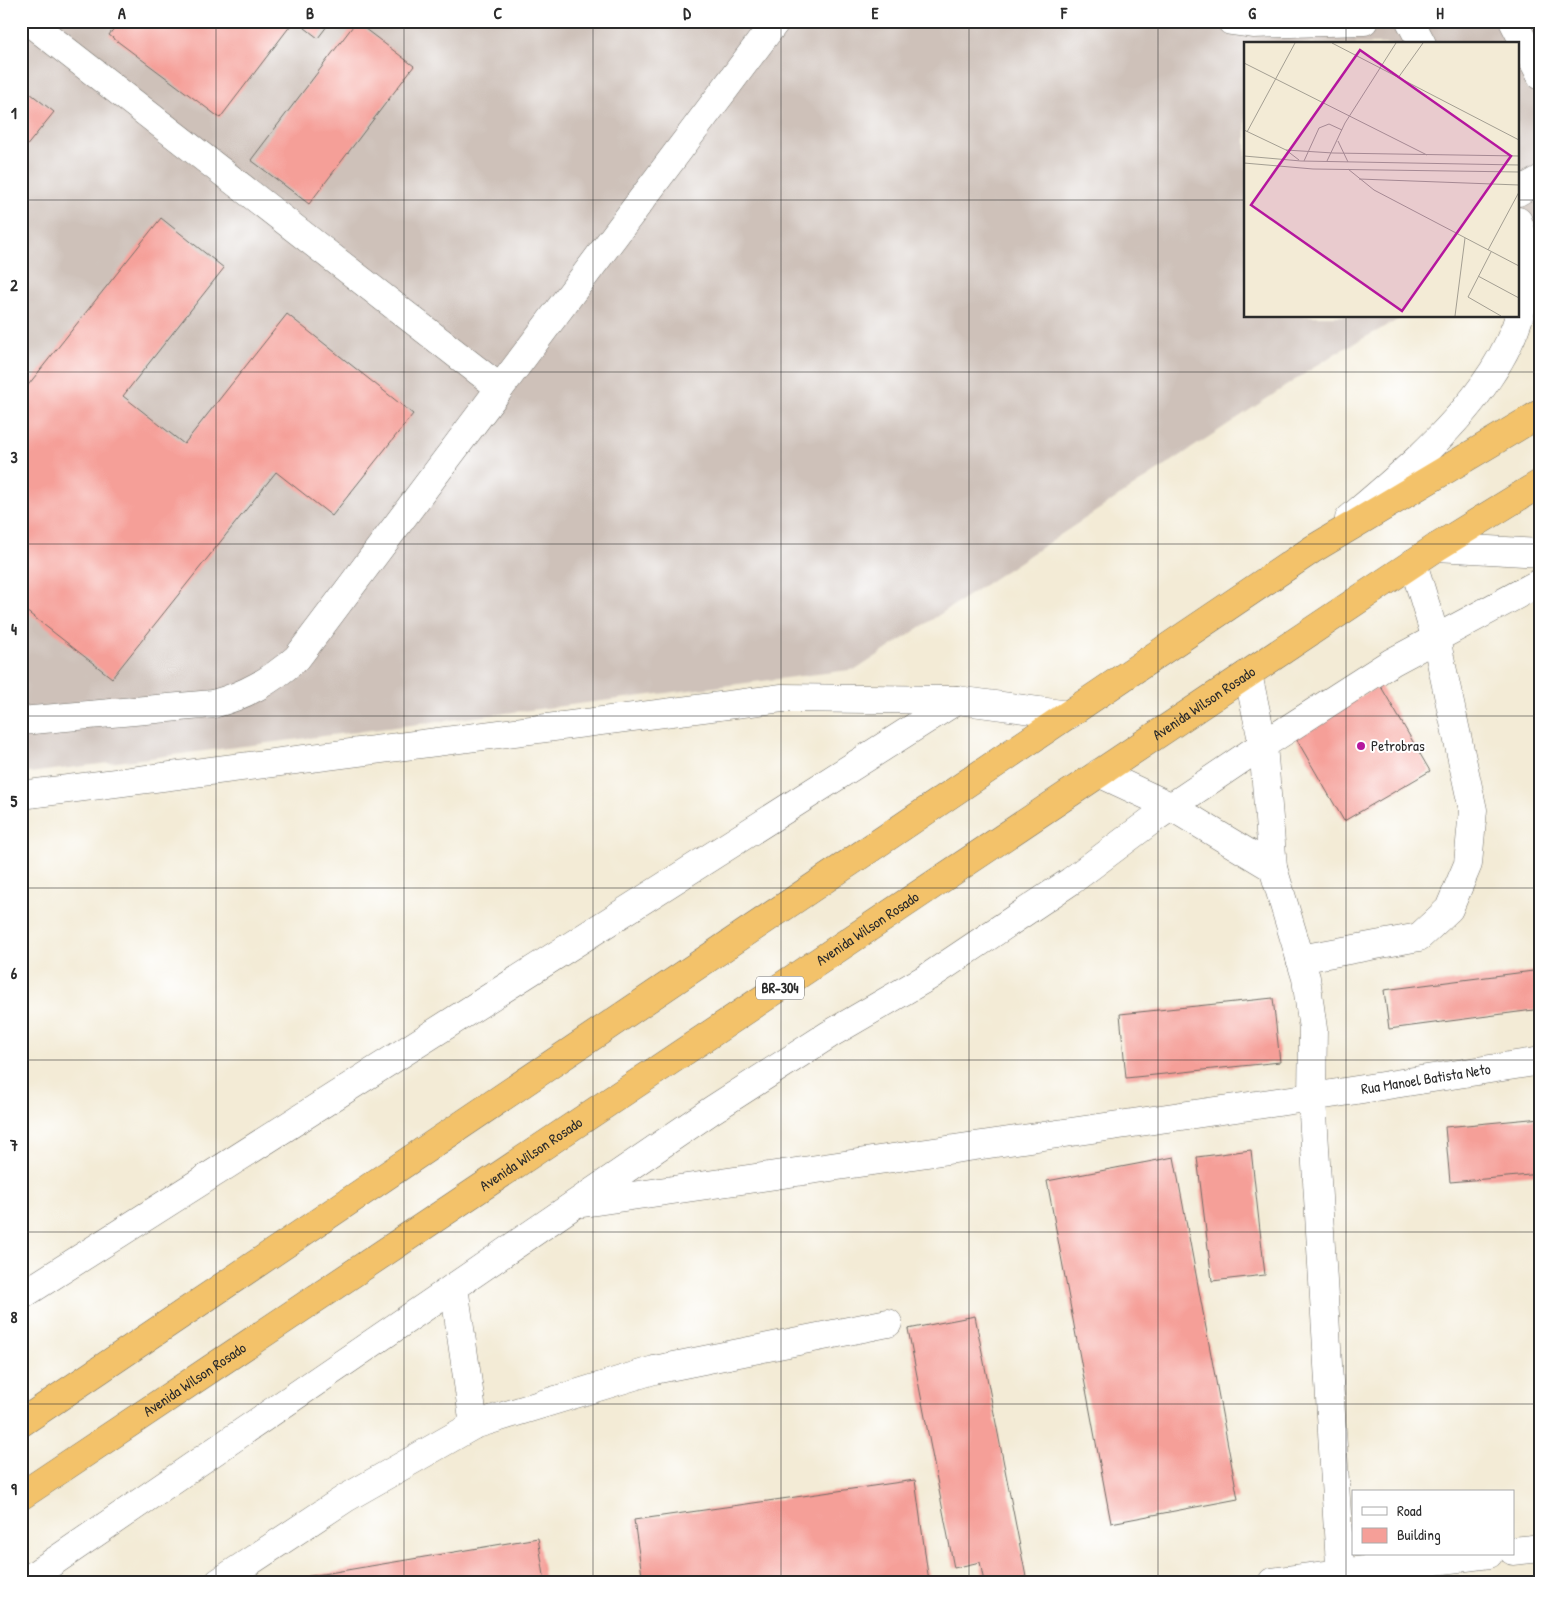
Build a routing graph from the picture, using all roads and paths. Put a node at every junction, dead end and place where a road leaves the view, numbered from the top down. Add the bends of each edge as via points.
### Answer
1 (776, 21) edge
2 (1231, 21) edge
3 (1364, 21) edge
4 (1410, 21) edge
5 (1513, 21) edge
6 (33, 23) edge
7 (1421, 42) edge
8 (1541, 76) edge
9 (1541, 179) edge
10 (1520, 191) edge
11 (1520, 225) edge
12 (500, 388) junction
13 (1541, 414) edge
14 (1541, 483) edge
15 (1437, 547) junction
16 (1313, 549) junction
17 (1541, 553) edge
18 (1413, 563) junction
19 (1541, 582) edge
20 (1436, 639) junction
21 (1248, 674) junction
22 (957, 700) junction
23 (1068, 715) junction
24 (21, 721) edge
25 (1262, 745) junction
26 (1099, 774) junction
27 (21, 794) edge
28 (1172, 806) junction
29 (1273, 868) junction
30 (1300, 958) junction
31 (1541, 1061) edge
32 (1312, 1097) junction
33 (576, 1204) junction
34 (454, 1286) junction
35 (21, 1296) edge
36 (888, 1323) dead end
37 (21, 1423) edge
38 (474, 1425) junction
39 (21, 1496) edge
40 (1541, 1548) edge
41 (1514, 1551) edge
42 (1476, 1556) edge
43 (1341, 1577) edge
44 (24, 1582) edge
45 (219, 1582) edge
46 (1272, 1582) edge

1 - 12 street
2 - 3 street via 1253,24
4 - 7 street
5 - 8 street
6 - 12 street
9 - 10 street
11 - 16 street via 1527,238 1535,276 1533,297 1514,352 1488,392 1454,430
12 - 24 street via 297,658 264,683 240,697 212,704
13 - 16 highway
14 - 15 highway, Avenida Wilson Rosado / BR-304
15 - 17 street
15 - 18 highway, Avenida Wilson Rosado / BR-304
16 - 23 highway
18 - 20 street
18 - 21 highway, Avenida Wilson Rosado / BR-304
19 - 20 street
20 - 25 street via 1392,662
20 - 30 street via 1473,810 1468,864 1453,900 1449,909 1419,937
21 - 25 street
21 - 26 highway, Avenida Wilson Rosado / BR-304
22 - 23 street
22 - 27 street via 782,698
22 - 35 street
23 - 37 highway
25 - 28 street
25 - 29 street
26 - 28 street
26 - 39 highway, Avenida Wilson Rosado / BR-304
28 - 29 street
28 - 33 street via 1070,881 928,977 830,1034 712,1110
29 - 30 street
30 - 32 street via 1313,1029
31 - 32 street, Rua Manoel Batista Neto
32 - 33 street, Rua Manoel Batista Neto
32 - 43 street
33 - 34 street
34 - 38 street
34 - 44 street
36 - 38 street via 654,1370
38 - 45 street via 346,1498
40 - 41 street
42 - 43 street
43 - 46 street

